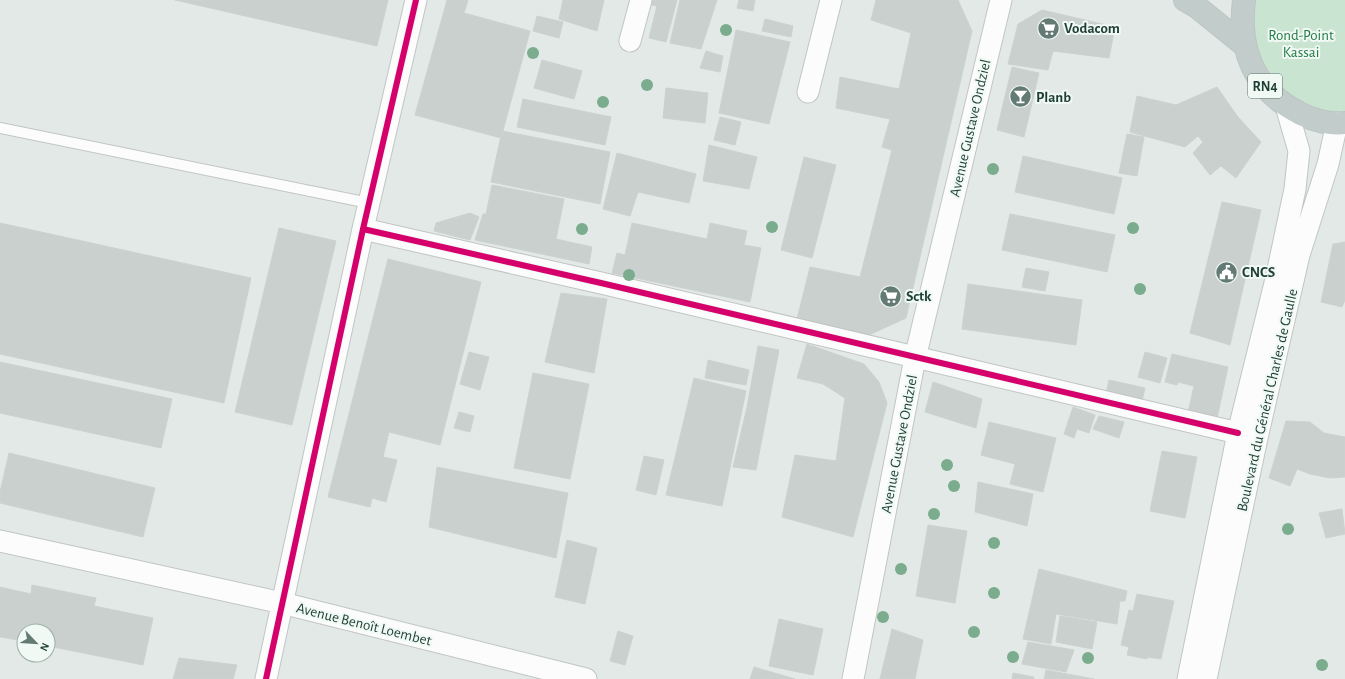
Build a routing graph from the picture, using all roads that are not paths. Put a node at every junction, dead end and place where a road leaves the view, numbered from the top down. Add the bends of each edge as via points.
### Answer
1 (416, 0) edge
2 (641, 0) edge
3 (831, 0) edge
4 (1001, 0) edge
5 (1185, 0) edge
6 (1244, 0) edge
7 (630, 41) dead end
8 (1244, 46) junction
9 (808, 92) dead end
10 (1286, 106) junction
11 (1341, 123) edge
12 (0, 128) edge
13 (369, 203) junction
14 (363, 229) junction
15 (915, 358) junction
16 (1238, 433) junction
17 (0, 541) edge
18 (282, 603) junction
19 (266, 679) edge
20 (586, 679) edge
21 (853, 679) edge
22 (1188, 679) edge
23 (1206, 679) edge

1 - 13 street
2 - 7 street
3 - 9 street
4 - 15 street, Avenue Gustave Ondziel
5 - 8 highway, RN4
6 - 8 highway, RN4
8 - 10 highway, RN4 via 1253,69 1267,90
10 - 11 highway, RN4 via 1310,118
10 - 16 street, Boulevard du Général Charles de Gaulle via 1299,151 1295,189
11 - 23 street, Boulevard du Général Charles de Gaulle via 1299,255
12 - 13 lane
13 - 14 street
14 - 15 street
14 - 18 street
15 - 16 street
15 - 21 street, Avenue Gustave Ondziel
16 - 22 street, Boulevard du Général Charles de Gaulle
17 - 18 street, Avenue Benoît Loembet
18 - 19 street
18 - 20 street, Avenue Benoît Loembet

